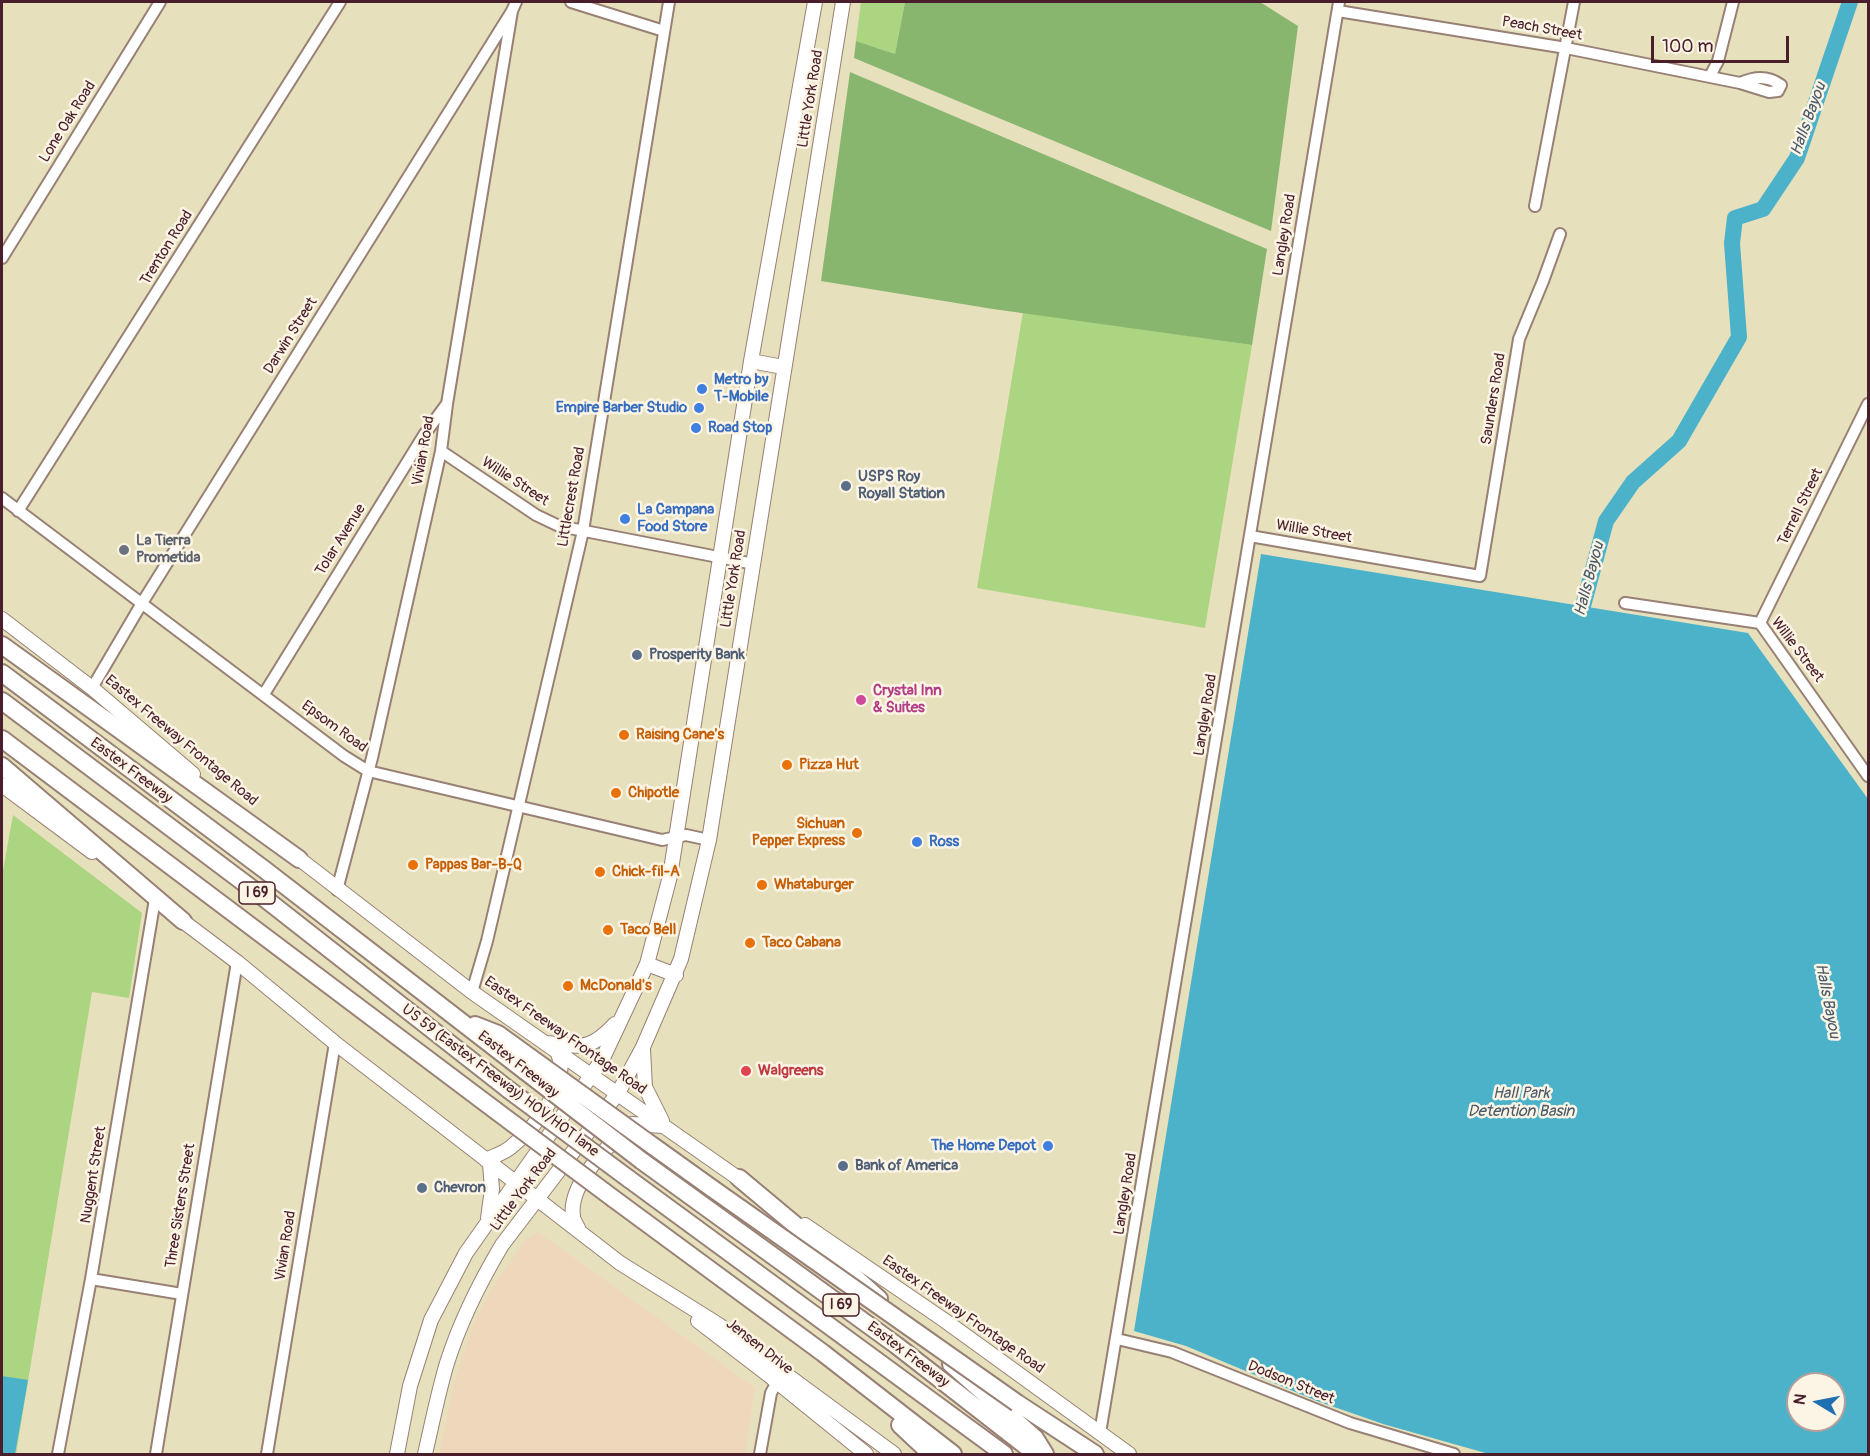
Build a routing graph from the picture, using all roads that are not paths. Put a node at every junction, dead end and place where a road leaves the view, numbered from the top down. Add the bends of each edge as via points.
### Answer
1 (160, 2) edge
2 (340, 2) edge
3 (571, 2) edge
4 (669, 2) edge
5 (815, 2) edge
6 (843, 2) edge
7 (1574, 2) edge
8 (1733, 2) edge
9 (514, 6) edge
10 (1338, 6) edge
11 (664, 31) junction
12 (1566, 48) junction
13 (1710, 76) junction
14 (1740, 83) dead end
15 (1535, 206) dead end
16 (1560, 234) dead end
17 (2, 258) edge
18 (751, 361) junction
19 (783, 367) junction
20 (447, 404) junction
21 (1869, 404) edge
22 (441, 451) junction
23 (2, 498) edge
24 (18, 511) junction
25 (583, 531) junction
26 (1250, 536) junction
27 (720, 557) junction
28 (754, 564) junction
29 (1480, 576) joint
30 (142, 603) junction
31 (1625, 603) dead end
32 (2, 620) edge
33 (1760, 623) junction
34 (2, 645) edge
35 (2, 673) edge
36 (92, 688) junction
37 (264, 694) junction
38 (2, 701) edge
39 (2, 739) edge
40 (2, 766) edge
41 (369, 771) junction
42 (1869, 776) edge
43 (2, 785) edge
44 (518, 807) junction
45 (676, 837) junction
46 (709, 840) junction
47 (299, 859) junction
48 (337, 890) junction
49 (155, 899) junction
50 (183, 921) junction
51 (237, 962) junction
52 (647, 964) junction
53 (676, 975) junction
54 (472, 992) junction
55 (624, 1014) junction
56 (335, 1043) junction
57 (551, 1047) junction
58 (643, 1047) junction
59 (530, 1065) junction
60 (592, 1075) junction
61 (618, 1093) junction
62 (665, 1126) junction
63 (488, 1162) junction
64 (739, 1178) junction
65 (516, 1182) junction
66 (538, 1199) junction
67 (487, 1222) junction
68 (580, 1231) junction
69 (629, 1269) junction
70 (91, 1278) junction
71 (182, 1294) junction
72 (1117, 1339) junction
73 (823, 1353) junction
74 (777, 1382) junction
75 (1100, 1433) junction
76 (890, 1451) edge
77 (1431, 1451) edge
78 (58, 1455) edge
79 (156, 1455) edge
80 (267, 1455) edge
81 (397, 1455) edge
82 (425, 1455) edge
83 (760, 1455) edge
84 (866, 1455) edge
85 (931, 1455) edge
86 (953, 1455) edge
87 (1004, 1455) edge
88 (1036, 1455) edge
89 (1045, 1455) edge
90 (1095, 1455) edge
91 (1129, 1455) edge
92 (1454, 1455) edge

1 - 17 street, Lone Oak Road
2 - 24 street, Trenton Road
3 - 11 street
4 - 11 street, Littlecrest Road
5 - 18 main road, Little York Road
6 - 19 main road, Little York Road
7 - 12 street
8 - 13 street via 1718,61
9 - 20 street, Vivian Road
9 - 30 street, Darwin Street
10 - 12 street, Peach Street
10 - 26 street, Langley Road
11 - 25 street, Littlecrest Road
12 - 13 street, Peach Street
12 - 15 street
13 - 14 street, Peach Street
16 - 29 street, Saunders Road via 1519,339
18 - 19 main road
18 - 27 main road, Little York Road
19 - 28 main road, Little York Road
20 - 22 street, Vivian Road
20 - 37 street, Tolar Avenue
21 - 33 street, Terrell Street
22 - 25 street, Willie Street via 536,515 559,526
22 - 41 street, Vivian Road
23 - 24 street, Epsom Road
24 - 30 street, Epsom Road
25 - 27 street, Willie Street
25 - 44 street, Littlecrest Road
26 - 29 street, Willie Street
26 - 72 street, Langley Road
27 - 28 street, Willie Street
27 - 45 main road, Little York Road
28 - 46 main road, Little York Road
30 - 36 street, Darwin Street
30 - 37 street, Epsom Road
31 - 33 street, Willie Street
32 - 36 main road, Eastex Freeway Frontage Road
33 - 42 street, Willie Street
34 - 47 highway
35 - 59 highway, Eastex Freeway / I 69 via 457,1019
36 - 47 main road, Eastex Freeway Frontage Road
37 - 41 street, Epsom Road
38 - 87 highway, US 59 (Eastex Freeway) HOV/HOT lane / I 69, bridge via 264,897 509,1090
39 - 73 highway, I 69, bridge
40 - 50 highway
41 - 44 street, Epsom Road
41 - 48 street, Vivian Road
43 - 49 main road
44 - 45 street, Epsom Road via 662,840
44 - 54 street, Littlecrest Road via 488,941
45 - 46 street, Epsom Road
45 - 52 main road, Little York Road
46 - 53 main road, Little York Road
47 - 48 main road, Eastex Freeway Frontage Road
48 - 54 main road, Eastex Freeway Frontage Road
49 - 50 main road
49 - 70 street, Nuggent Street
50 - 51 main road
51 - 56 main road
51 - 71 street, Three Sisters Street
52 - 53 main road
52 - 55 main road, Little York Road
53 - 58 main road, Little York Road
54 - 57 main road, Eastex Freeway Frontage Road
55 - 57 main road via 601,1039
55 - 60 main road, Little York Road
56 - 63 main road
56 - 80 street, Vivian Road
57 - 60 main road, Eastex Freeway Frontage Road
57 - 63 main road via 562,1061 556,1089 518,1141
58 - 61 main road, Little York Road
58 - 62 main road via 645,1087
59 - 88 highway, Eastex Freeway / I 69, bridge via 642,1161 896,1345
59 - 90 highway, bridge via 653,1146
60 - 61 main road, Eastex Freeway Frontage Road
60 - 65 main road, Little York Road
61 - 62 main road, Eastex Freeway Frontage Road
61 - 66 main road, Little York Road
62 - 64 main road, Eastex Freeway Frontage Road
62 - 68 main road via 632,1124 608,1148 575,1193 573,1218
63 - 65 main road
63 - 67 main road via 492,1189
64 - 75 main road, Eastex Freeway Frontage Road
64 - 89 highway via 1035,1438
65 - 66 main road
65 - 67 main road, Little York Road
66 - 68 main road
66 - 82 main road, Little York Road via 502,1245 475,1295 447,1363
67 - 81 main road, Little York Road via 431,1320 410,1386
68 - 69 main road
69 - 74 main road, Jensen Drive
69 - 76 main road via 719,1325
70 - 71 street
70 - 78 street, Nuggent Street
71 - 79 street, Three Sisters Street
72 - 75 street, Langley Road
72 - 77 street, Dodson Street via 1172,1352 1350,1424
73 - 85 highway
73 - 86 highway, I 69
74 - 83 street via 771,1393
74 - 84 main road, Jensen Drive
75 - 91 main road, Eastex Freeway Frontage Road
77 - 92 street, Dodson Street

